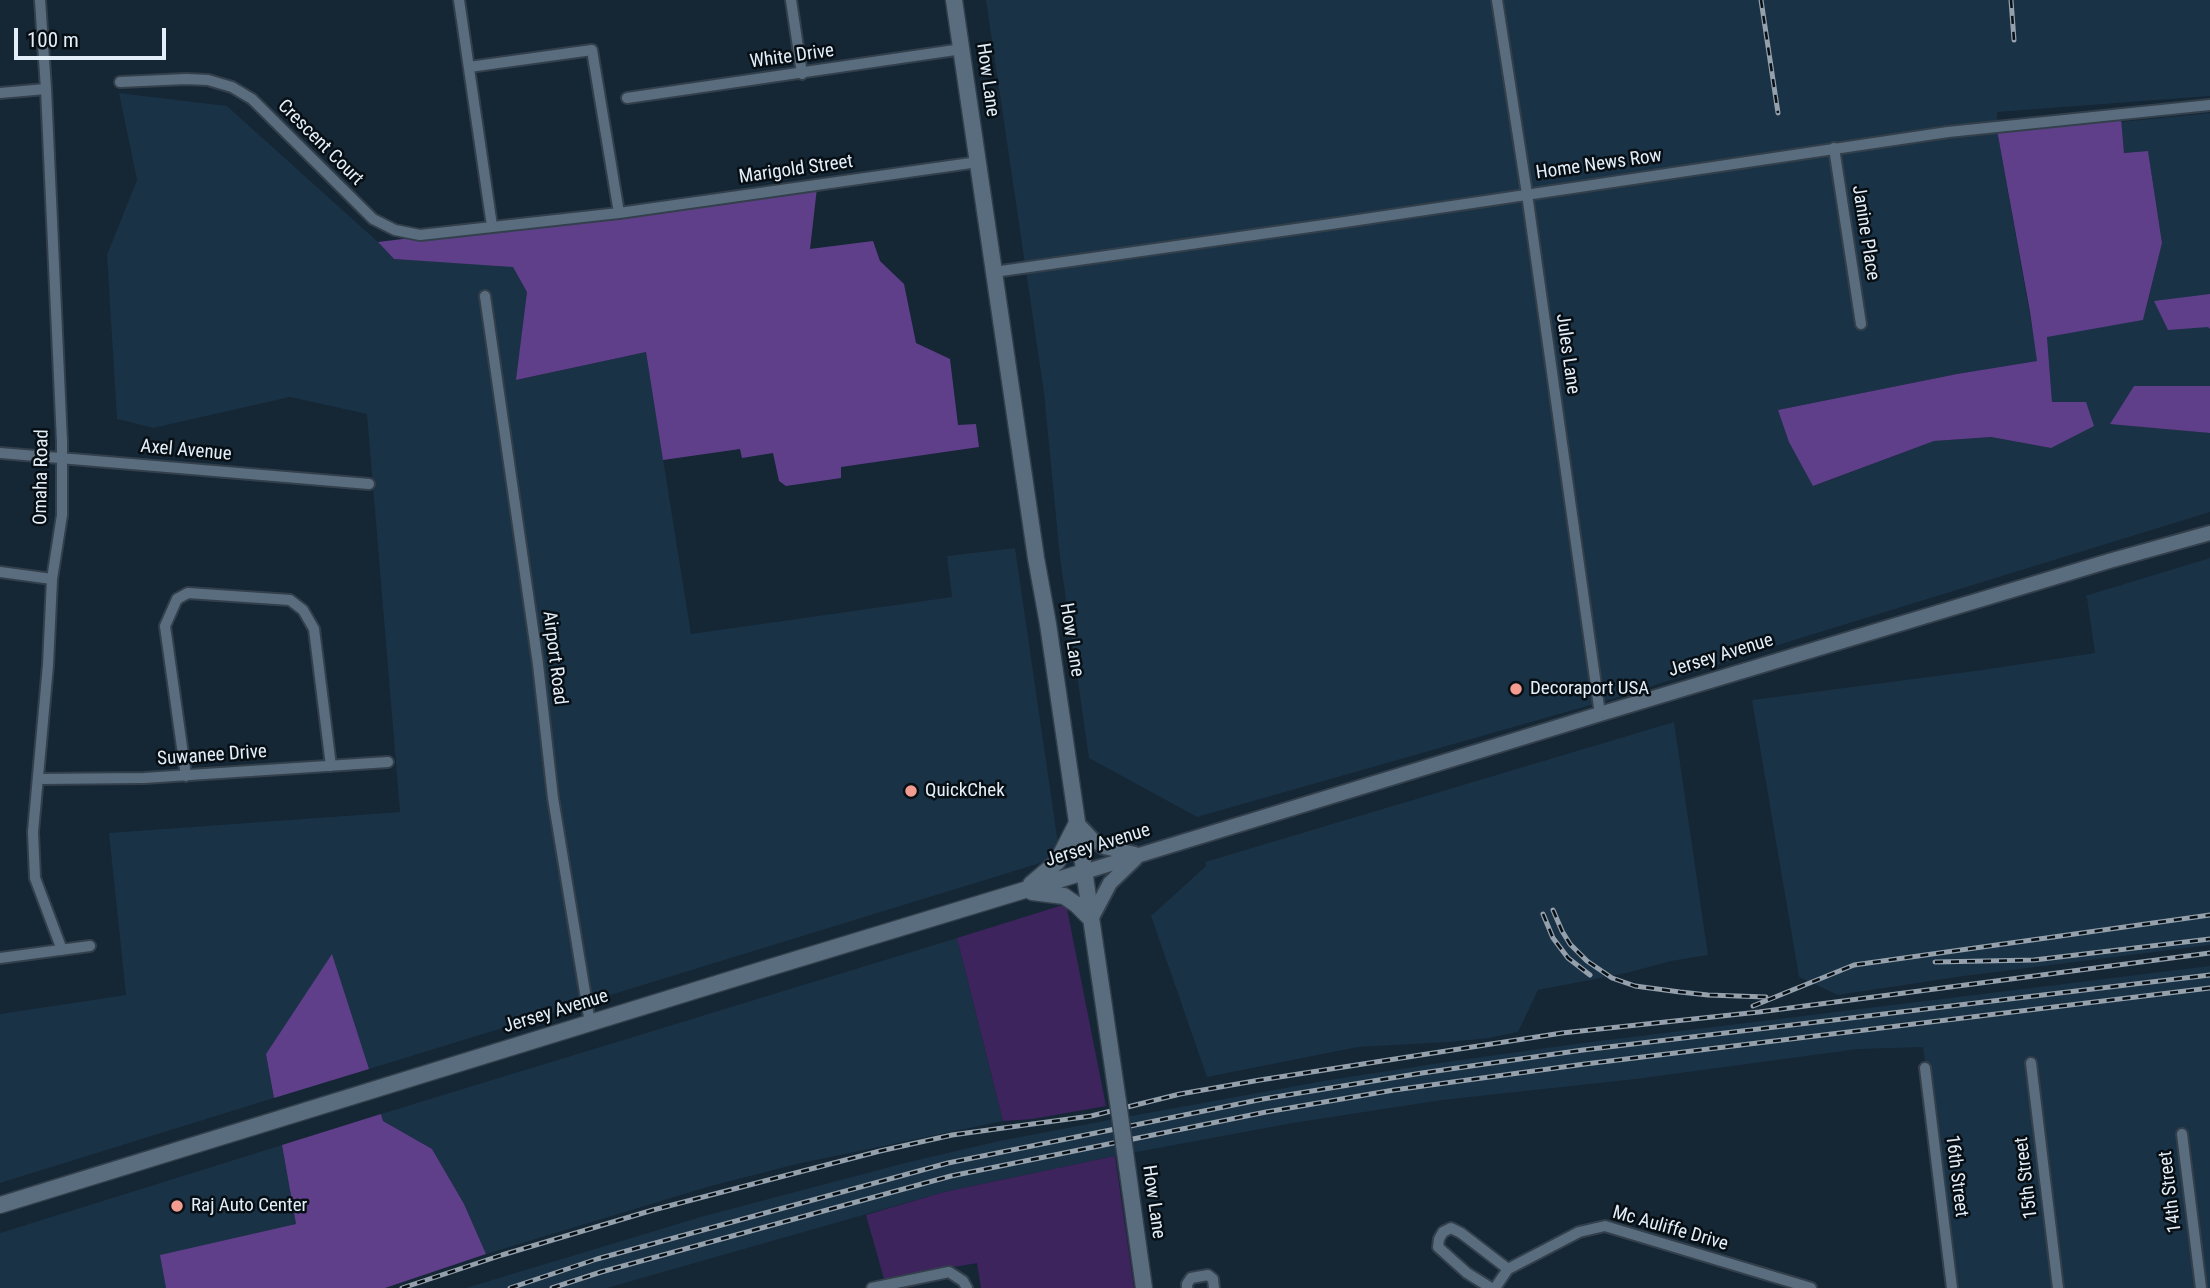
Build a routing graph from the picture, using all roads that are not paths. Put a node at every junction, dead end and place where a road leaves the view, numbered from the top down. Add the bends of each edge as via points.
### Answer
1 (40, 0) edge
2 (459, 0) edge
3 (791, 0) edge
4 (954, 0) edge
5 (1497, 0) edge
6 (961, 49) junction
7 (469, 67) junction
8 (802, 74) junction
9 (120, 82) dead end
10 (46, 89) junction
11 (0, 93) edge
12 (627, 98) dead end
13 (2210, 105) edge
14 (1834, 148) junction
15 (978, 162) junction
16 (1527, 194) junction
17 (619, 213) junction
18 (492, 226) junction
19 (994, 272) junction
20 (485, 296) dead end
21 (1861, 324) dead end
22 (0, 453) edge
23 (62, 459) junction
24 (369, 484) dead end
25 (2210, 533) edge
26 (0, 572) edge
27 (52, 579) junction
28 (1600, 714) junction
29 (388, 762) dead end
30 (331, 766) junction
31 (186, 776) junction
32 (38, 779) junction
33 (1077, 823) junction
34 (1140, 855) junction
35 (1084, 872) junction
36 (1022, 891) junction
37 (1091, 919) junction
38 (90, 946) dead end
39 (62, 950) junction
40 (0, 958) edge
41 (590, 1023) junction
42 (2031, 1063) dead end
43 (1925, 1068) dead end
44 (2182, 1134) dead end
45 (0, 1205) edge
46 (1508, 1269) junction
47 (872, 1288) edge
48 (967, 1288) edge
49 (1144, 1288) edge
50 (1187, 1288) edge
51 (1214, 1288) edge
52 (1493, 1288) edge
53 (1811, 1288) edge
54 (1952, 1288) edge
55 (2057, 1288) edge
56 (2201, 1288) edge

1 - 10 street, Omaha Road
2 - 7 street
3 - 8 street
4 - 6 main road, How Lane
5 - 16 street, Jules Lane
6 - 8 street, White Drive
6 - 15 main road, How Lane
7 - 17 street via 592,50
7 - 18 street
8 - 12 street, White Drive
9 - 18 street, Crescent Court via 208,80 232,88 252,99 359,207 395,230 420,236
10 - 11 street
10 - 23 street, Omaha Road
13 - 14 street, Home News Row
14 - 16 street, Home News Row
14 - 21 street, Janine Place
15 - 17 street, Marigold Street
15 - 19 main road, How Lane
16 - 19 street, Home News Row
16 - 28 street, Jules Lane
17 - 18 street, Crescent Court
19 - 33 main road, How Lane
20 - 41 street, Airport Road via 553,798
22 - 23 street, Axel Avenue
23 - 24 street, Axel Avenue
23 - 27 street, Omaha Road via 62,515
25 - 28 street, Jersey Avenue
26 - 27 street
27 - 32 street, Omaha Road
28 - 34 street, Jersey Avenue
29 - 30 street, Suwanee Drive
30 - 31 street, Suwanee Drive
30 - 31 street via 314,629 303,610 290,600 188,593 177,599 165,626
31 - 32 street, Suwanee Drive
32 - 39 street, Omaha Road via 35,878
33 - 34 street via 1104,848
33 - 35 main road, How Lane
33 - 36 main road via 1057,862
34 - 35 street, Jersey Avenue
34 - 37 street via 1113,879
35 - 36 main road, Jersey Avenue
35 - 37 main road, How Lane
36 - 37 main road via 1064,896
36 - 41 main road, Jersey Avenue
37 - 49 main road, How Lane, bridge
38 - 39 street
39 - 40 street
41 - 45 main road, Jersey Avenue
42 - 55 street, 15th Street
43 - 54 street, 16th Street
44 - 56 street, 14th Street
46 - 52 street, Mc Auliffe Drive
46 - 52 street via 1461,1233 1451,1228 1443,1232 1438,1247 1467,1273
46 - 53 street, Mc Auliffe Drive via 1579,1232 1605,1226
47 - 48 street via 949,1272
50 - 51 street via 1191,1278 1208,1275

